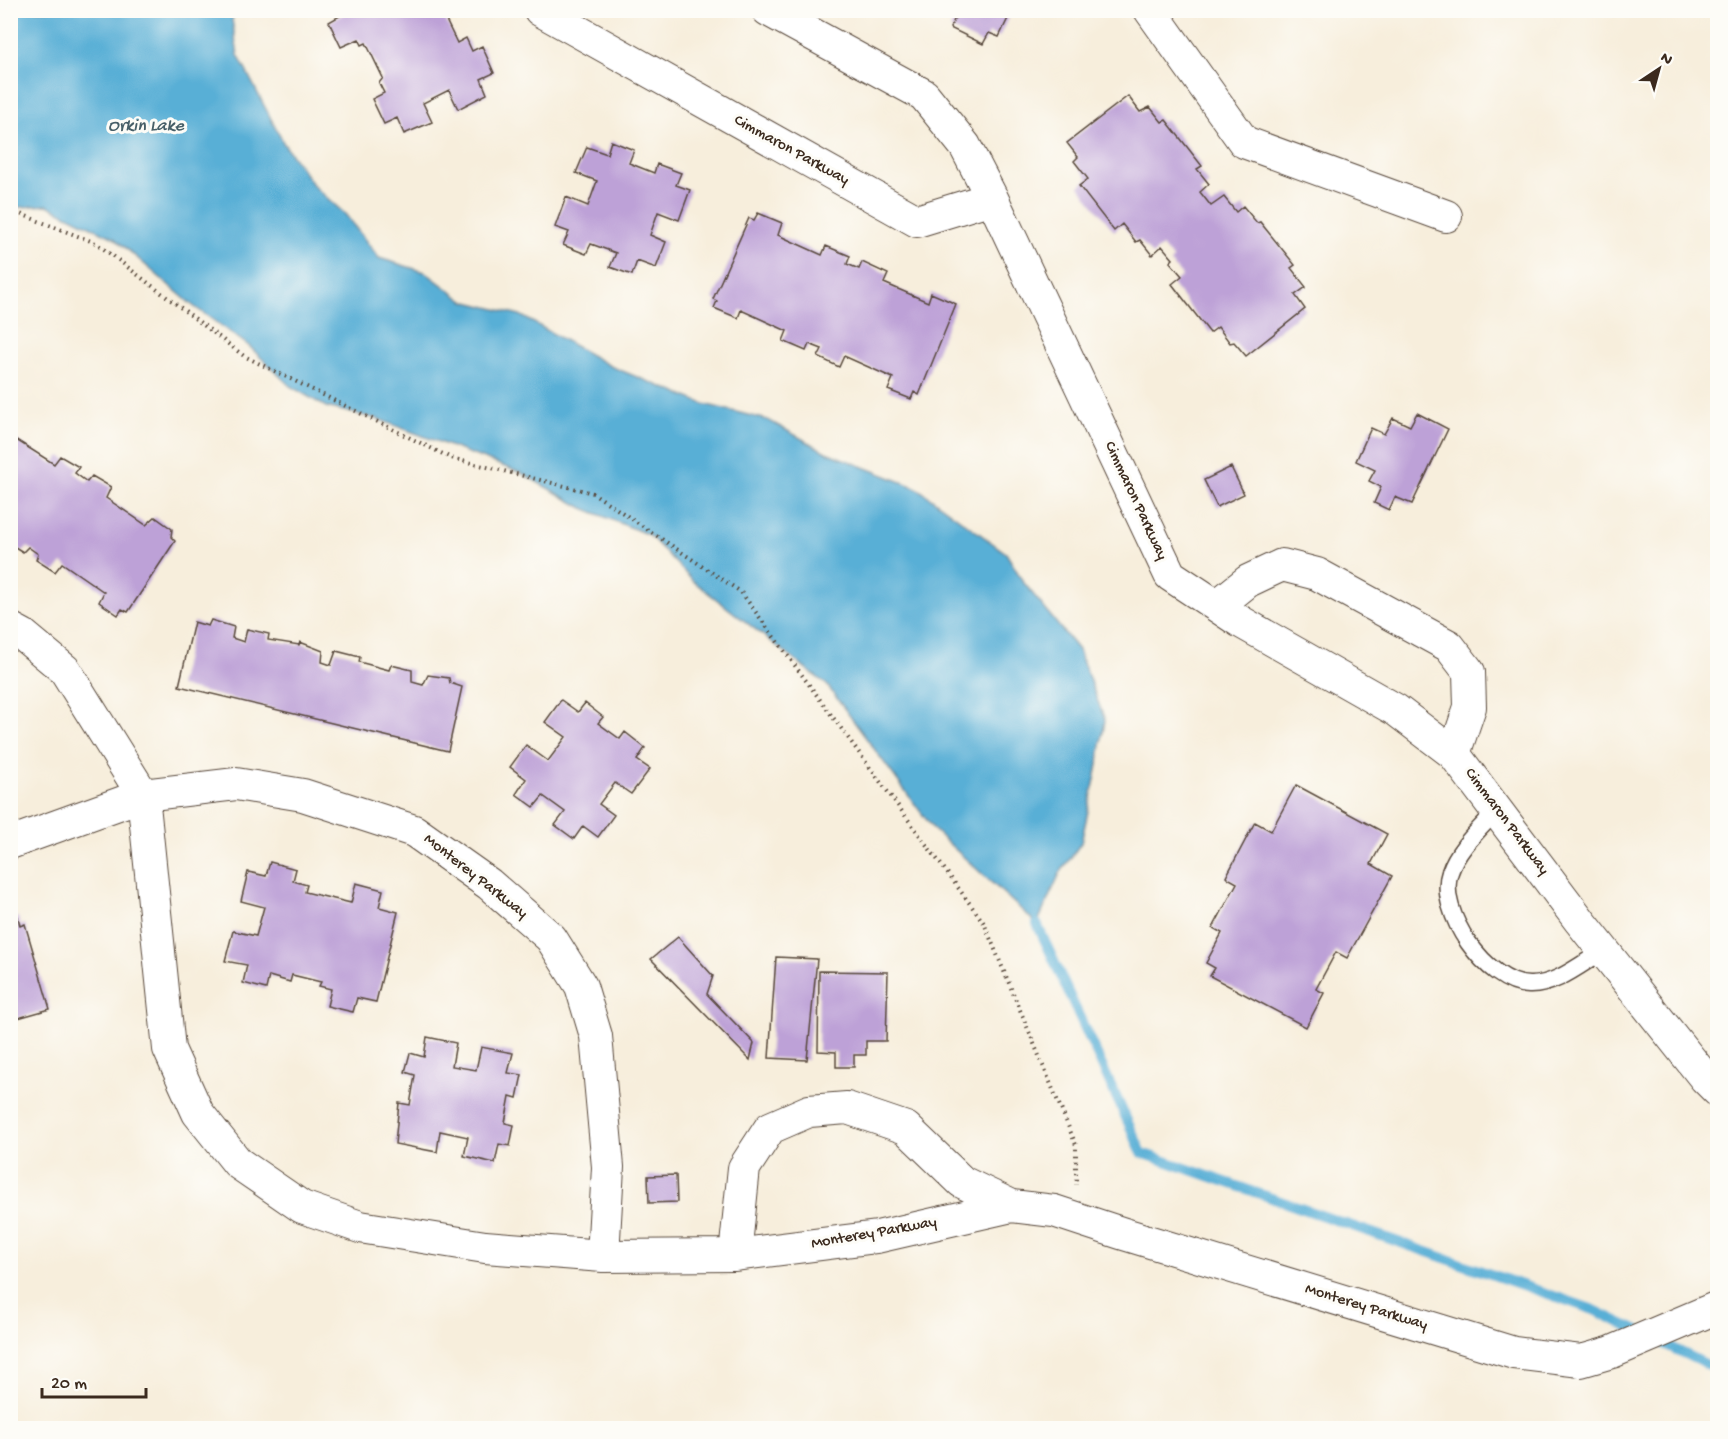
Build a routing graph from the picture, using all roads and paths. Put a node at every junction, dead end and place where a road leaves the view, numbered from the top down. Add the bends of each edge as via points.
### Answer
1 (540, 10) edge
2 (768, 10) edge
3 (1150, 10) edge
4 (992, 198) junction
5 (10, 210) edge
6 (1446, 216) dead end
7 (1217, 606) junction
8 (10, 628) edge
9 (1454, 754) junction
10 (143, 795) junction
11 (1497, 810) junction
12 (10, 843) edge
13 (1603, 951) junction
14 (1718, 1090) edge
15 (1012, 1206) junction
16 (1077, 1218) junction
17 (735, 1255) junction
18 (603, 1256) junction
19 (1708, 1311) edge

1 - 4 street, Cimmaron Parkway via 917,221
2 - 4 street via 924,95 965,146
3 - 6 street via 1244,142
4 - 7 street, Cimmaron Parkway via 1170,575
5 - 16 path via 96,243 244,356 451,458 593,493 741,592 984,923 1076,1145
7 - 9 street, Cimmaron Parkway via 1396,710
7 - 9 street via 1248,581 1282,565 1317,574 1449,646 1469,672 1470,707
8 - 10 street, Monterey Parkway via 65,670
9 - 11 street, Cimmaron Parkway
10 - 12 street, Monterey Parkway
10 - 18 street, Monterey Parkway via 169,1049 198,1113 238,1163 302,1207 360,1227 485,1247
10 - 18 street, Monterey Parkway via 236,784 303,795 414,831 489,884 551,938 581,986 596,1036 608,1167
11 - 13 street, Cimmaron Parkway
11 - 13 lane via 1458,855 1448,880 1451,910 1479,956 1512,981 1537,985
13 - 14 street, Cimmaron Parkway
15 - 16 street, Monterey Parkway
15 - 17 street, Monterey Parkway via 877,1237
15 - 17 street, Monterey Parkway via 962,1182 906,1128 847,1108 809,1112 770,1128 744,1168
16 - 19 street, Monterey Parkway via 1514,1353 1581,1361
17 - 18 street, Monterey Parkway

